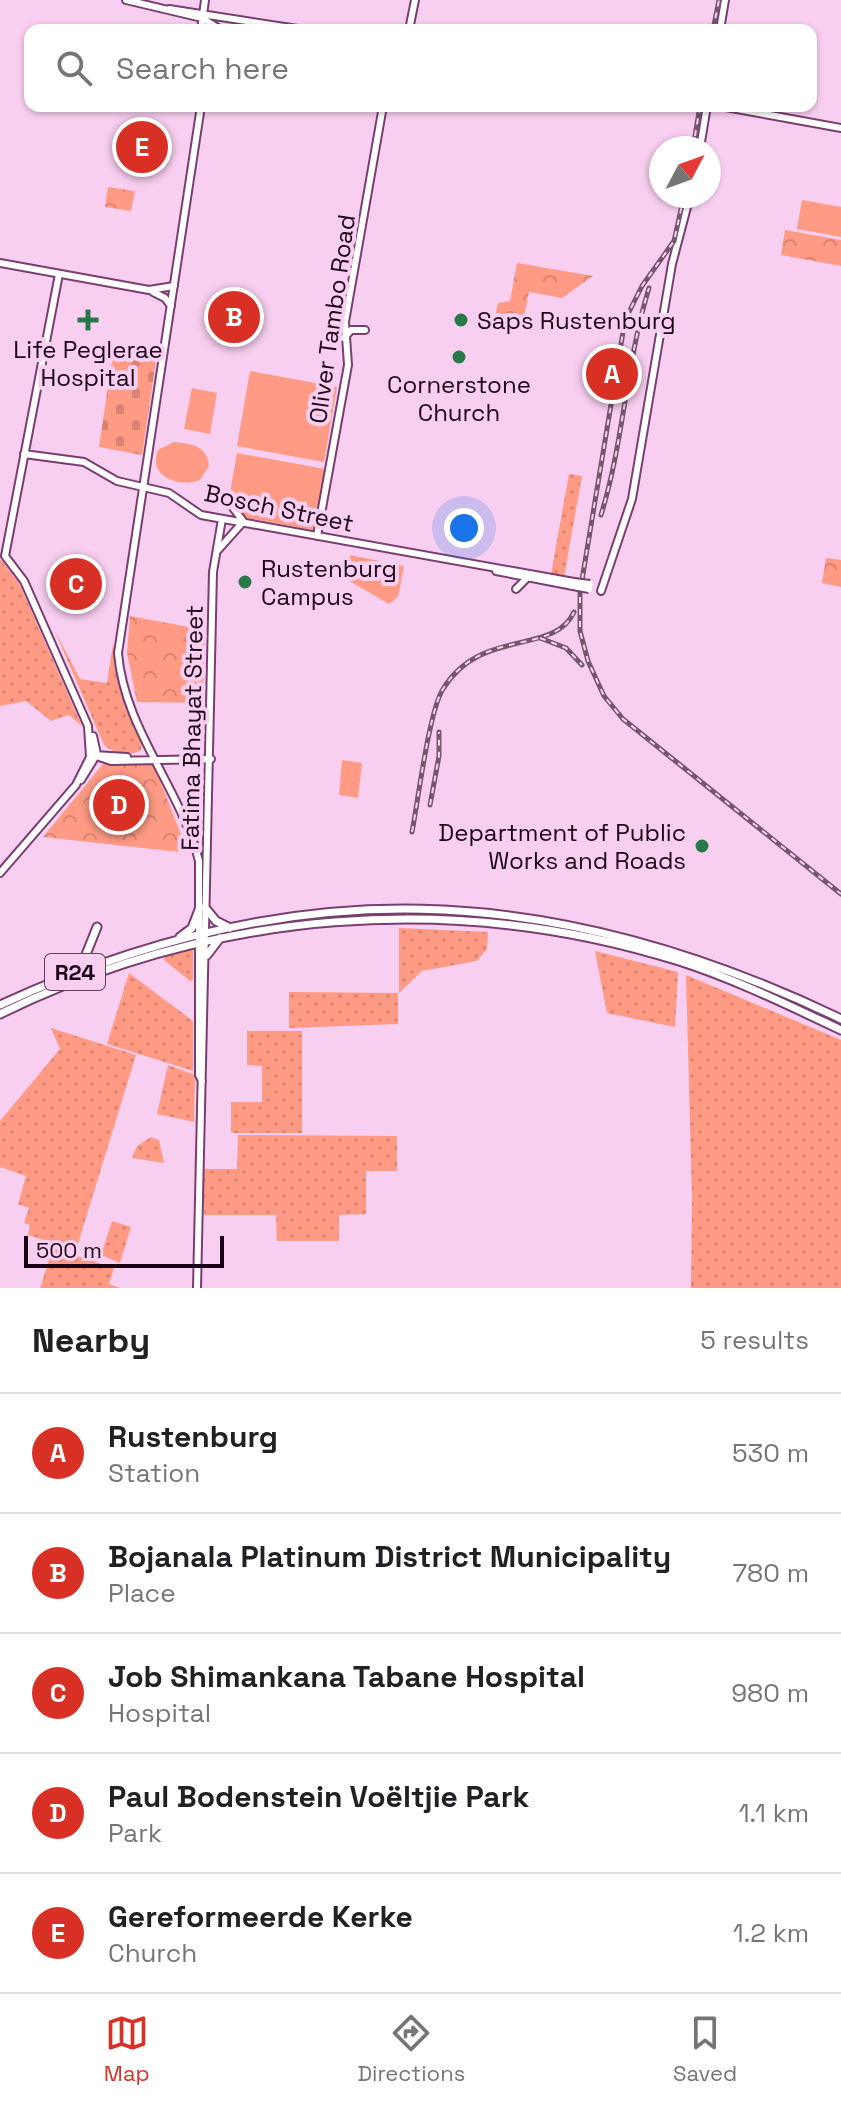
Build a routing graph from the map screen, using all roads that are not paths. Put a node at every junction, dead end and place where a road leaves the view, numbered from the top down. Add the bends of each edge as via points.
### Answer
1 (126, 0) edge
2 (205, 0) edge
3 (415, 0) edge
4 (725, 0) edge
5 (203, 15) junction
6 (202, 24) edge
7 (214, 24) edge
8 (264, 24) edge
9 (410, 24) edge
10 (721, 24) edge
11 (200, 112) edge
12 (382, 112) edge
13 (706, 112) edge
14 (753, 112) edge
15 (841, 128) edge
16 (702, 136) edge
17 (687, 208) edge
18 (0, 264) edge
19 (58, 274) junction
20 (174, 286) junction
21 (149, 290) junction
22 (171, 306) junction
23 (365, 330) dead end
24 (344, 338) junction
25 (24, 454) junction
26 (143, 486) junction
27 (225, 497) dead end
28 (222, 519) junction
29 (244, 522) junction
30 (317, 536) junction
31 (489, 568) junction
32 (527, 578) junction
33 (573, 584) junction
34 (213, 585) junction
35 (516, 589) dead end
36 (145, 737) junction
37 (93, 744) junction
38 (82, 749) dead end
39 (95, 756) junction
40 (108, 758) junction
41 (154, 758) junction
42 (140, 759) junction
43 (211, 759) junction
44 (90, 767) junction
45 (76, 785) junction
46 (0, 873) edge
47 (203, 909) junction
48 (97, 927) dead end
49 (230, 928) junction
50 (203, 937) junction
51 (222, 937) junction
52 (174, 941) junction
53 (207, 955) junction
54 (60, 978) junction
55 (0, 1005) edge
56 (0, 1014) edge
57 (841, 1019) edge
58 (841, 1030) edge
59 (202, 1081) junction
60 (197, 1288) edge

1 - 5 main road
2 - 5 main road
3 - 9 main road
4 - 10 main road
5 - 6 main road
5 - 7 main road
5 - 8 main road
11 - 20 main road
12 - 24 main road, Oliver Tambo Road
13 - 16 main road
14 - 15 main road
17 - 33 main road, Bosch Street, bridge via 672,264 632,499 598,588
18 - 19 main road
19 - 21 main road
19 - 25 main road
20 - 21 main road
20 - 22 main road
21 - 22 main road
22 - 26 main road
23 - 24 main road via 351,330
24 - 30 main road, Oliver Tambo Road via 348,365
25 - 26 main road, Bosch Street via 84,462 110,478
25 - 37 main road via 5,556 24,581
26 - 28 main road, Bosch Street via 169,493 201,515
26 - 36 main road via 118,653 128,701
27 - 29 main road
28 - 29 main road, Bosch Street
28 - 34 main road, Fatima Bhayat Street
29 - 30 main road, Bosch Street
29 - 34 main road via 219,546
30 - 31 main road, Bosch Street
31 - 32 main road, Bosch Street
31 - 33 main road, Bosch Street
32 - 33 main road, Bosch Street
32 - 35 main road
34 - 43 main road, Fatima Bhayat Street
36 - 41 main road
36 - 42 main road
37 - 38 main road
37 - 39 main road
37 - 40 main road
39 - 40 main road
39 - 44 main road
39 - 45 main road
40 - 42 main road
40 - 44 main road
41 - 42 main road
41 - 43 main road
41 - 47 main road via 196,849
43 - 47 main road, Fatima Bhayat Street
44 - 45 main road
45 - 46 main road
47 - 49 main road
47 - 50 main road
47 - 52 main road via 192,928
48 - 54 main road via 83,962
49 - 50 main road
49 - 57 main road via 346,911 436,907 503,913 597,929 682,952
50 - 51 main road
50 - 52 main road, R24
50 - 53 main road
50 - 56 main road, R24 via 94,974
50 - 59 main road
51 - 53 main road
51 - 58 main road via 358,921 446,917 501,923 679,962
52 - 54 main road, R24
53 - 59 main road
54 - 55 main road, R24
59 - 60 main road

